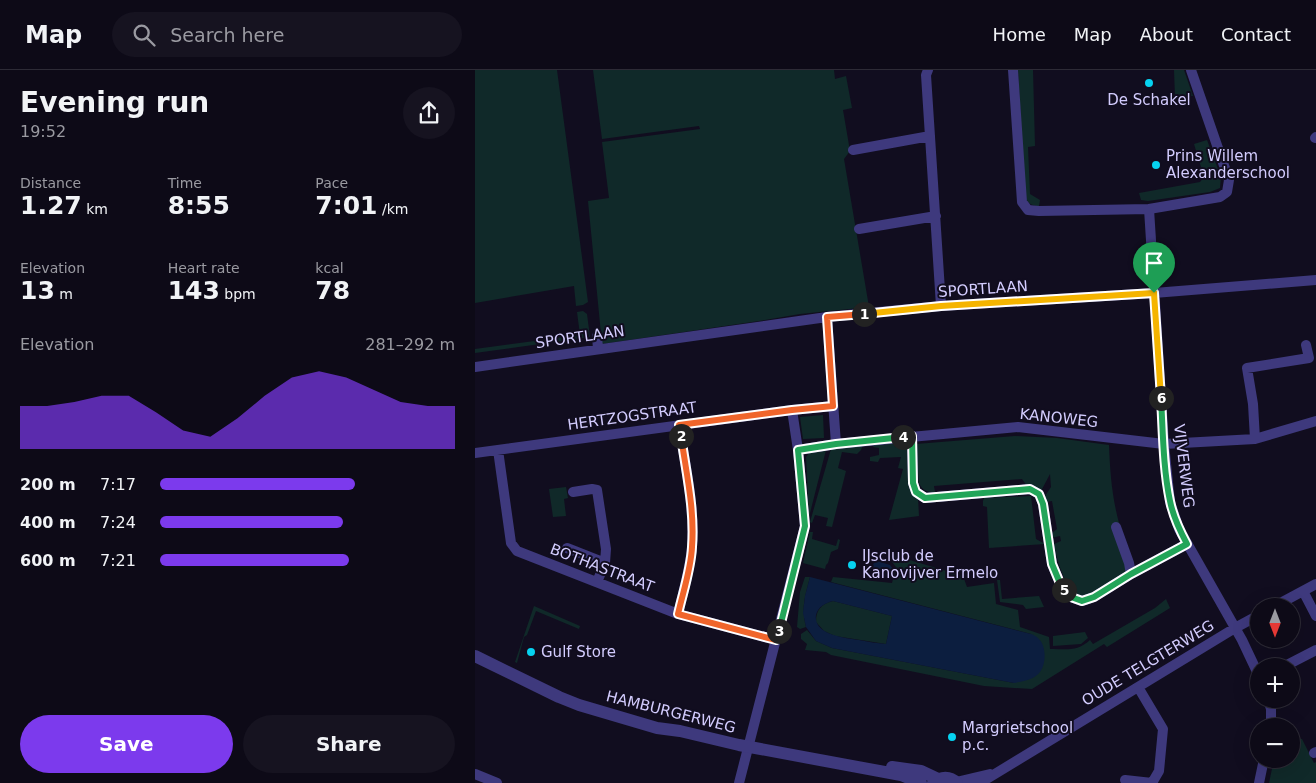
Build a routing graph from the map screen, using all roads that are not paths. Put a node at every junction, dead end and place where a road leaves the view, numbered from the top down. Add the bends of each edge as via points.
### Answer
1 (928, 70) edge
2 (1013, 70) edge
3 (1191, 70) edge
4 (930, 136) junction
5 (853, 150) dead end
6 (1149, 209) junction
7 (935, 216) junction
8 (859, 229) dead end
9 (1316, 280) edge
10 (1154, 293) junction
11 (941, 306) junction
12 (827, 317) junction
13 (597, 336) dead end
14 (1306, 345) dead end
15 (598, 349) junction
16 (475, 367) edge
17 (833, 406) junction
18 (792, 410) junction
19 (1316, 421) edge
20 (679, 425) junction
21 (912, 436) junction
22 (1255, 438) junction
23 (836, 444) junction
24 (1164, 444) junction
25 (497, 450) junction
26 (798, 450) junction
27 (475, 453) edge
28 (573, 492) dead end
29 (1116, 527) dead end
30 (1187, 544) junction
31 (567, 548) dead end
32 (605, 563) junction
33 (1131, 574) junction
34 (597, 582) junction
35 (1316, 584) edge
36 (1303, 591) junction
37 (1290, 598) edge
38 (678, 614) junction
39 (1316, 616) edge
40 (1250, 620) edge
41 (1235, 628) junction
42 (776, 640) junction
43 (1316, 650) edge
44 (475, 656) edge
45 (1250, 658) edge
46 (1300, 658) edge
47 (1138, 687) junction
48 (748, 747) junction
49 (869, 768) junction
50 (1262, 768) edge
51 (1002, 770) junction
52 (475, 774) edge
53 (1125, 780) dead end
54 (936, 781) edge
55 (497, 783) edge
56 (739, 783) edge
57 (921, 783) edge
58 (957, 783) edge
59 (980, 783) edge
60 (1259, 783) edge

1 - 4 street
2 - 6 street via 1022,202 1028,210
3 - 6 street via 1229,180 1227,192 1220,198
4 - 5 street
4 - 7 street
6 - 10 street, VIJVERWEG
7 - 8 street
7 - 11 street
9 - 10 street, SPORTLAAN
10 - 11 street, SPORTLAAN
10 - 24 street, VIJVERWEG
11 - 12 street, SPORTLAAN
12 - 15 street, SPORTLAAN
12 - 17 street
13 - 15 street
14 - 22 street via 1309,358 1247,368
15 - 16 street, SPORTLAAN
17 - 18 street, HERTZOGSTRAAT
17 - 23 street
18 - 20 street, HERTZOGSTRAAT
18 - 26 street
19 - 22 street, KANOWEG
20 - 25 street, HERTZOGSTRAAT
20 - 38 street via 692,520 692,547
21 - 23 street, KANOWEG
21 - 24 street, KANOWEG via 1018,427
21 - 33 street via 913,483 916,492 925,498 1030,489 1039,494 1052,564 1062,588 1071,597 1082,601 1094,597
22 - 24 street, KANOWEG
23 - 26 street, KANOWEG
24 - 30 street, VIJVERWEG via 1170,502
25 - 27 street, HERTZOGSTRAAT
25 - 34 street, BOTHASTRAAT via 511,543 517,551
26 - 42 street via 805,526
28 - 32 street via 597,490 606,549
29 - 33 street
30 - 33 street
30 - 41 street, VIJVERWEG
31 - 32 street
32 - 34 street
34 - 38 street, BOTHASTRAAT
35 - 36 street
36 - 37 street
36 - 39 street
38 - 42 street, BOTHASTRAAT
40 - 41 street, OUDE TELGTERWEG
41 - 45 street, VIJVERWEG
41 - 47 street, OUDE TELGTERWEG
42 - 48 street
43 - 46 street
44 - 48 street, HAMBURGERWEG via 579,705 657,728
47 - 51 street, OUDE TELGTERWEG
47 - 53 street via 1163,729 1159,771 1151,783
48 - 49 street, HAMBURGERWEG
48 - 56 street
49 - 54 street, HAMBURGERWEG via 914,769 926,772
49 - 57 street, HAMBURGERWEG
50 - 60 street
51 - 58 street, OUDE TELGTERWEG
51 - 59 street, OUDE TELGTERWEG
52 - 55 street
54 - 58 street, HAMBURGERWEG via 946,777

